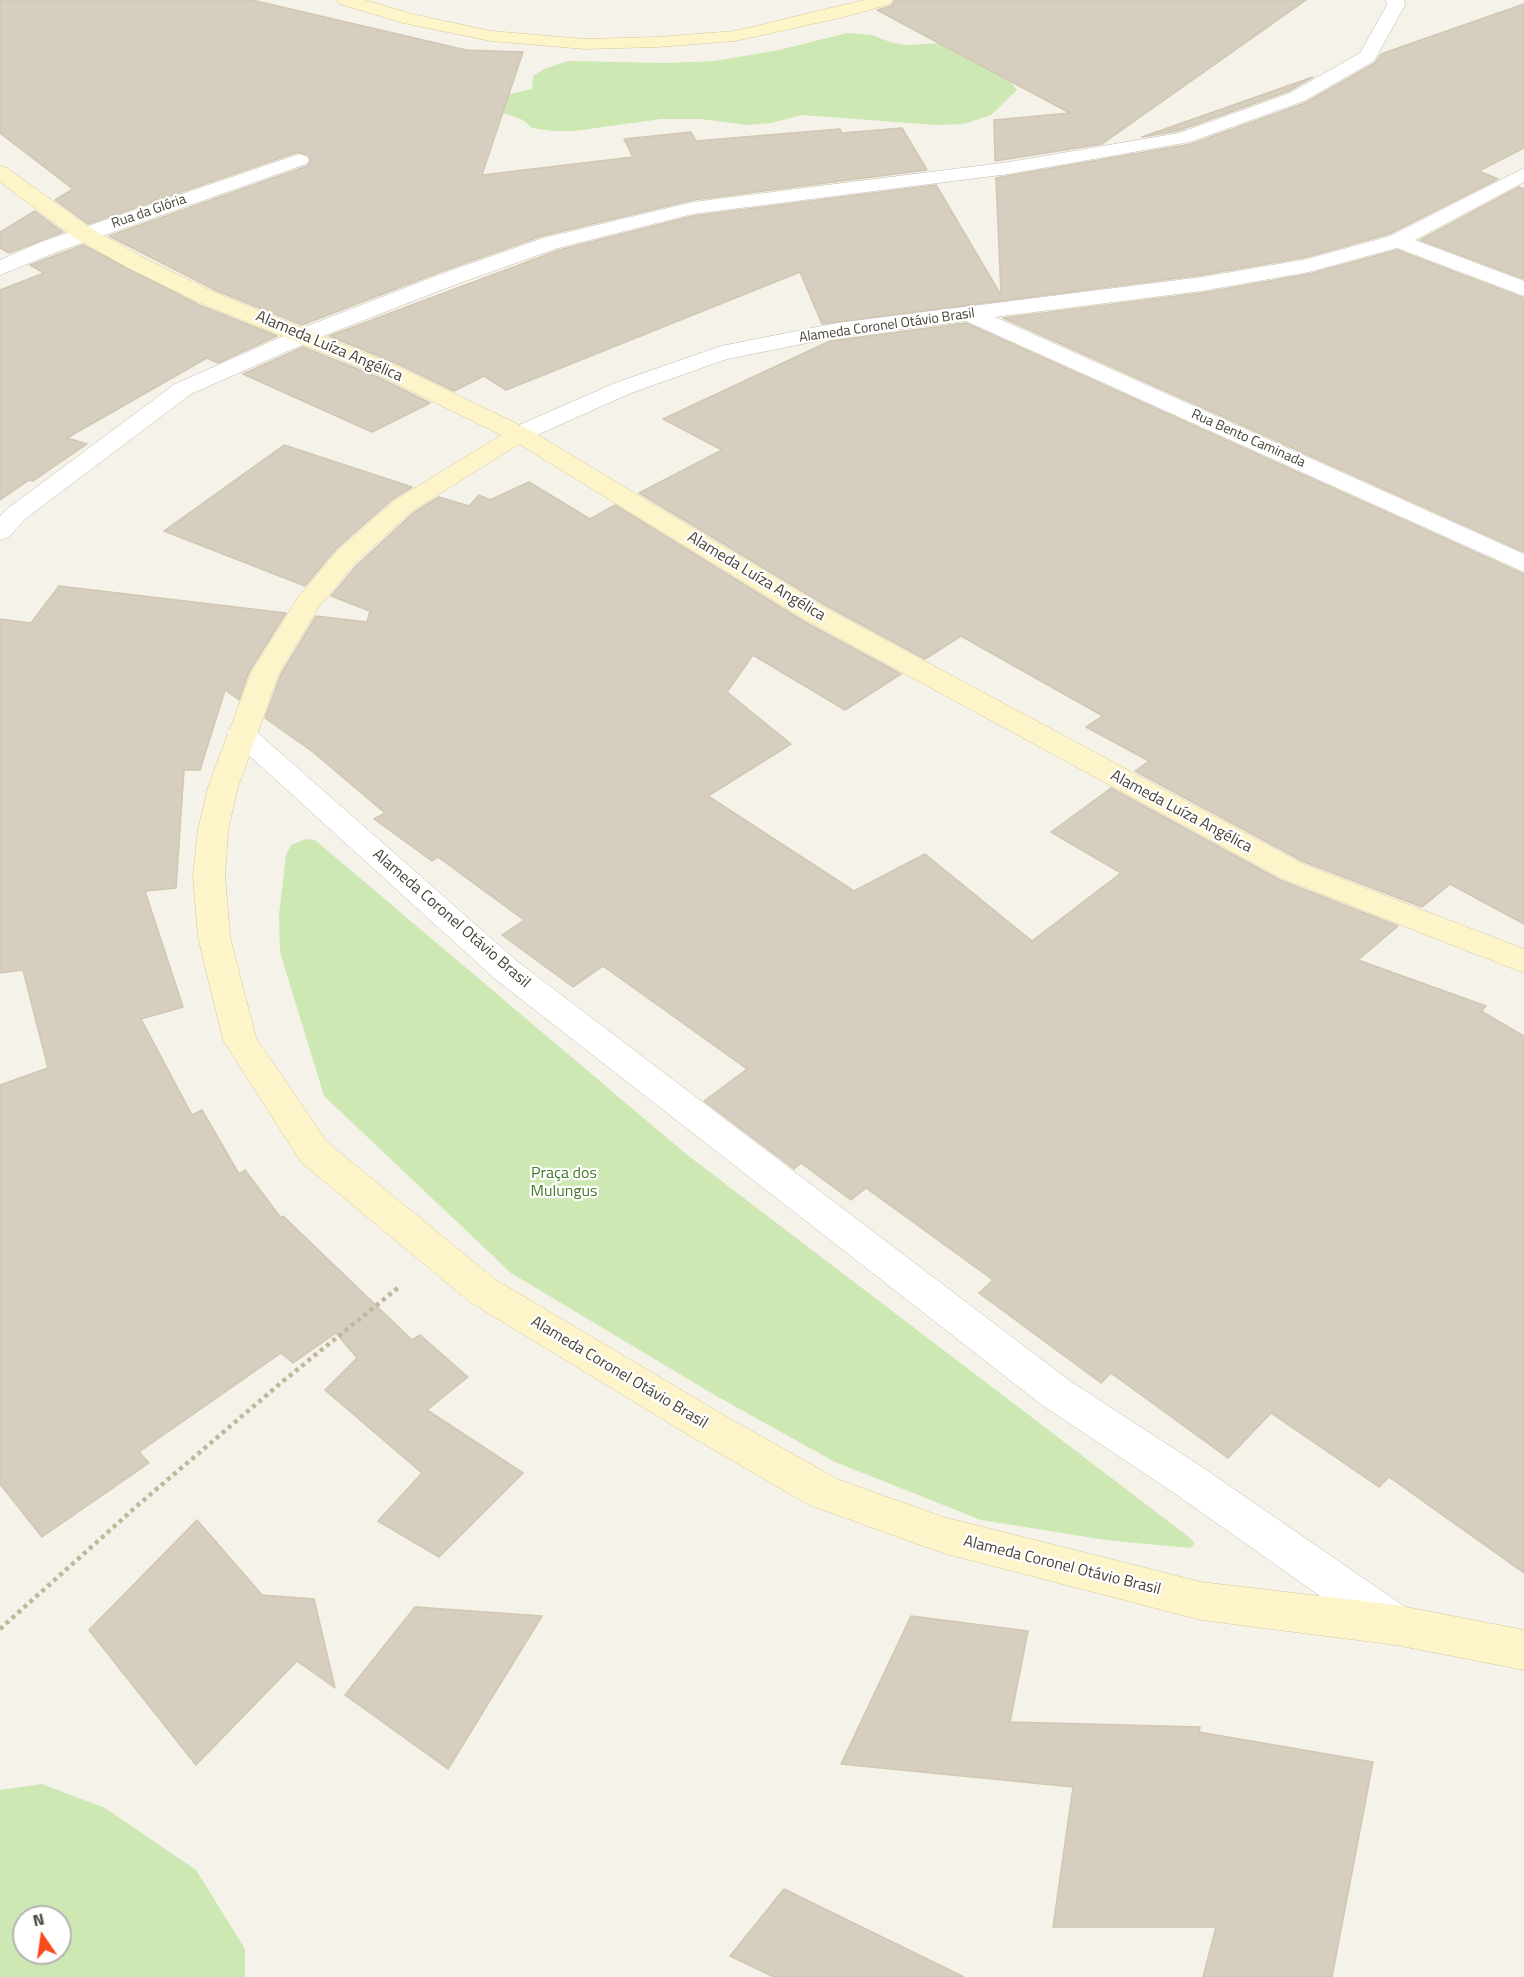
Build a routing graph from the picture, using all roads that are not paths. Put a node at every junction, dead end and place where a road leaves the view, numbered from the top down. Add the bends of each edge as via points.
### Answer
1 (346, 0) edge
2 (884, 0) edge
3 (1395, 0) edge
4 (299, 160) dead end
5 (0, 172) edge
6 (1524, 174) edge
7 (84, 234) junction
8 (1398, 241) junction
9 (0, 268) edge
10 (1524, 289) edge
11 (972, 315) junction
12 (304, 335) junction
13 (519, 434) junction
14 (0, 532) edge
15 (1524, 564) edge
16 (241, 733) junction
17 (1524, 962) edge
18 (1396, 1625) junction
19 (1524, 1650) edge

1 - 2 street via 409,19 490,36 585,44 735,36
3 - 12 street via 1396,5 1367,57 1297,97 1183,138 1009,168 693,208 551,243
4 - 7 street, Rua da Glória
5 - 7 street, Alameda Luíza Angélica
6 - 8 street, Alameda Coronel Otávio Brasil
7 - 9 street, Rua da Glória
7 - 12 street, Alameda Luíza Angélica via 208,298
8 - 10 street
8 - 11 street, Alameda Coronel Otávio Brasil via 1309,265 1203,284
11 - 13 street, Alameda Coronel Otávio Brasil via 837,330 721,353 622,388
11 - 15 street, Rua Bento Caminada
12 - 13 street, Alameda Luíza Angélica
12 - 14 street via 183,390 16,514
13 - 16 street, Alameda Coronel Otávio Brasil via 403,506 346,557 306,605 265,673
13 - 17 street, Alameda Luíza Angélica via 814,613 1292,871
16 - 18 street, Alameda Coronel Otávio Brasil via 506,970 1056,1393
16 - 18 street, Alameda Coronel Otávio Brasil via 217,808 209,876 214,937 240,1040 314,1152 483,1291 823,1492 943,1535 1201,1601
18 - 19 street, Alameda Coronel Otávio Brasil

